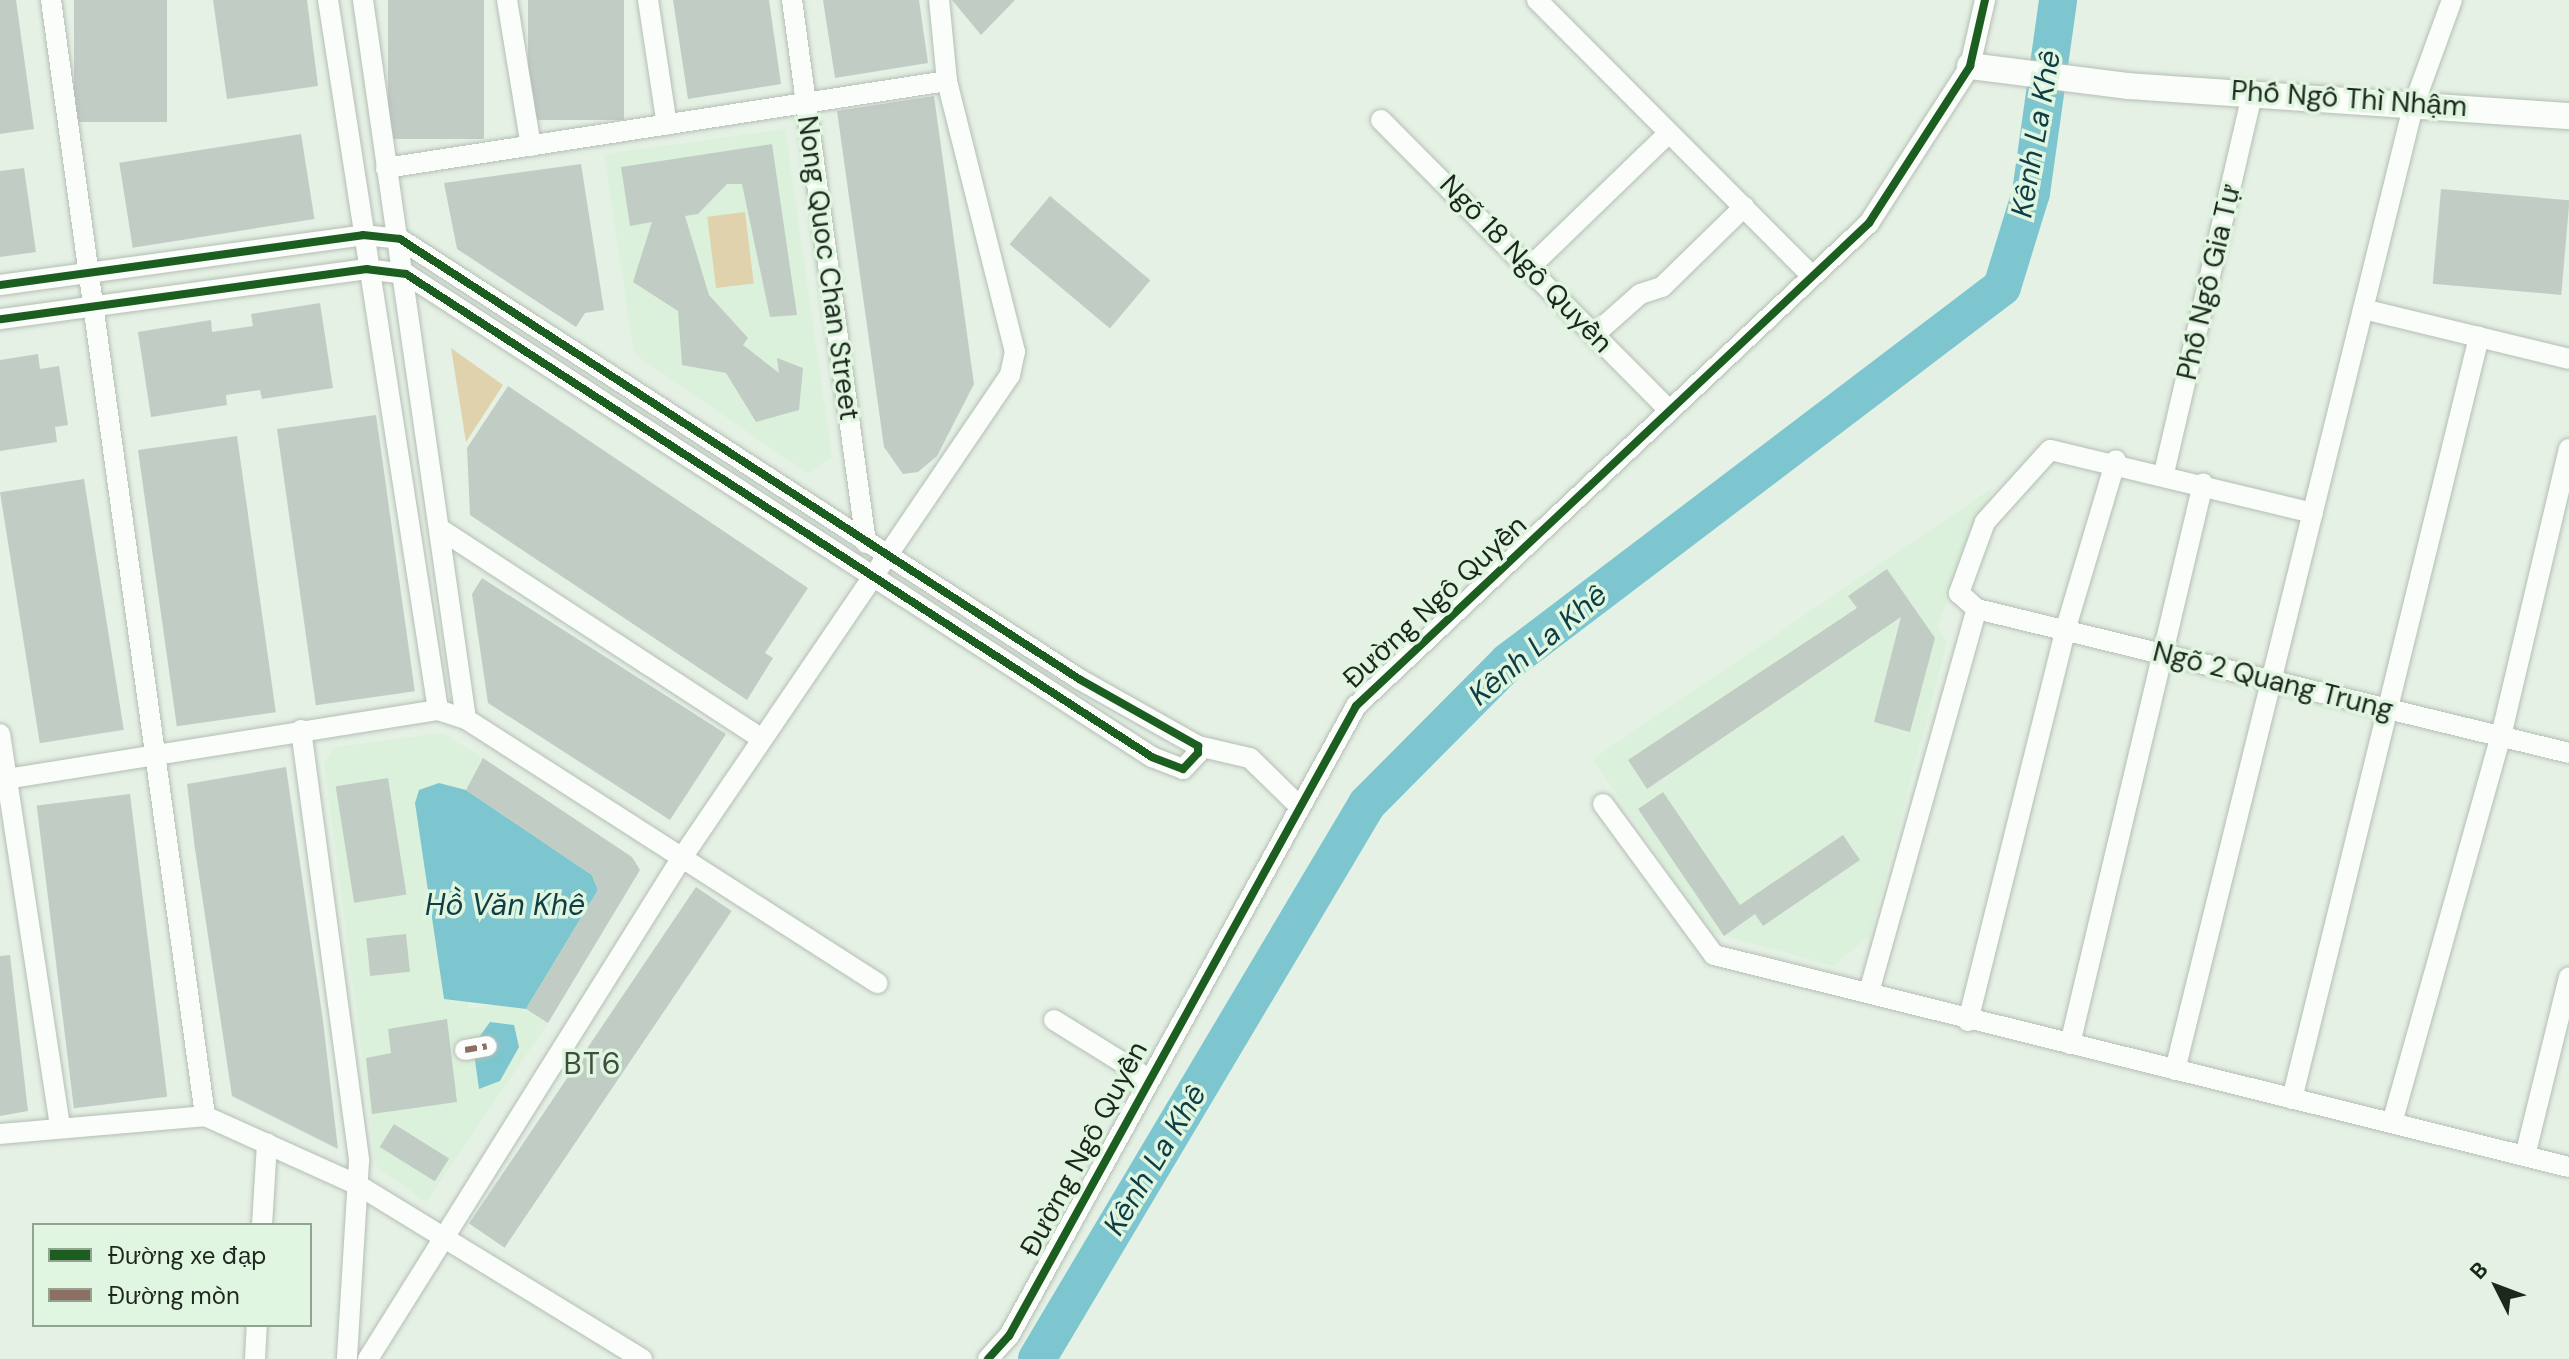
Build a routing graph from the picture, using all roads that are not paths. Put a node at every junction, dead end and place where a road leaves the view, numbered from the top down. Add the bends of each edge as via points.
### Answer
1 (51, 0) edge
2 (328, 0) edge
3 (363, 0) edge
4 (507, 0) edge
5 (648, 0) edge
6 (792, 0) edge
7 (939, 0) edge
8 (1537, 0) edge
9 (1985, 0) edge
10 (2452, 0) edge
11 (1970, 66) junction
12 (947, 81) junction
13 (2253, 92) junction
14 (805, 103) junction
15 (2413, 107) junction
16 (2569, 116) edge
17 (1381, 120) dead end
18 (667, 125) junction
19 (1668, 134) junction
20 (531, 146) junction
21 (386, 168) junction
22 (1744, 207) junction
23 (363, 235) junction
24 (400, 239) junction
25 (1529, 268) junction
26 (367, 269) junction
27 (89, 272) junction
28 (1809, 273) junction
29 (406, 274) junction
30 (0, 285) edge
31 (95, 305) junction
32 (2363, 309) junction
33 (0, 319) edge
34 (1595, 334) junction
35 (2479, 337) junction
36 (2569, 359) edge
37 (1669, 410) junction
38 (2569, 449) edge
39 (2116, 460) junction
40 (2164, 473) junction
41 (2203, 484) junction
42 (2313, 513) junction
43 (440, 529) junction
44 (865, 536) junction
45 (888, 550) junction
46 (872, 574) junction
47 (1977, 609) junction
48 (2065, 631) junction
49 (2161, 654) junction
50 (2272, 681) junction
51 (438, 710) junction
52 (2393, 710) junction
53 (466, 719) junction
54 (301, 730) junction
55 (0, 734) edge
56 (2501, 736) junction
57 (760, 738) junction
58 (1198, 746) junction
59 (2569, 753) edge
60 (160, 754) junction
61 (3, 780) edge
62 (1603, 804) dead end
63 (1298, 805) junction
64 (681, 859) junction
65 (2569, 977) edge
66 (878, 983) dead end
67 (1869, 992) junction
68 (1054, 1020) dead end
69 (1968, 1021) junction
70 (2070, 1044) junction
71 (487, 1046) dead end
72 (465, 1050) dead end
73 (2175, 1070) junction
74 (1146, 1077) junction
75 (2292, 1099) junction
76 (205, 1116) junction
77 (2392, 1123) junction
78 (60, 1126) junction
79 (0, 1134) edge
80 (267, 1143) junction
81 (2525, 1156) junction
82 (2569, 1167) edge
83 (358, 1185) junction
84 (262, 1223) edge
85 (443, 1241) junction
86 (257, 1327) edge
87 (255, 1359) edge
88 (347, 1359) edge
89 (368, 1359) edge
90 (642, 1359) edge
91 (988, 1359) edge

1 - 27 street
2 - 23 street
3 - 21 street
4 - 20 street
5 - 18 street
6 - 14 street, Nong Quoc Chan Street
7 - 12 street
8 - 19 street
9 - 11 street, Đường Ngô Quyền
10 - 15 street
11 - 13 main road, Phố Ngô Thì Nhậm via 2128,86
11 - 28 street, Đường Ngô Quyền via 1869,223
12 - 14 street
12 - 45 street via 1015,352 1010,375
13 - 15 main road, Phố Ngô Thì Nhậm
13 - 40 street, Phố Ngô Gia Tự
14 - 18 street
14 - 44 street, Nong Quoc Chan Street
15 - 16 main road, Phố Ngô Thì Nhậm
15 - 32 street
17 - 25 street, Ngõ 18 Ngô Quyền
18 - 20 street
19 - 22 street
19 - 25 street
20 - 21 street
21 - 24 street
22 - 28 street
22 - 34 street via 1662,287 1640,294
23 - 24 street
23 - 26 street
23 - 27 street
24 - 29 street
24 - 44 street
25 - 34 street, Ngõ 18 Ngô Quyền
26 - 29 street
26 - 31 street
26 - 51 street
27 - 30 street
27 - 31 street
28 - 37 street, Đường Ngô Quyền
29 - 43 street
29 - 46 street
31 - 33 street
31 - 60 street
32 - 35 street
32 - 42 street
34 - 37 street, Ngõ 18 Ngô Quyền
35 - 36 street
35 - 52 street
37 - 63 street, Đường Ngô Quyền via 1364,697
38 - 56 street
39 - 40 street
39 - 47 street via 2062,447 2023,474 1985,522 1959,581 1961,599
39 - 48 street
40 - 41 street
41 - 42 street
41 - 49 street
42 - 50 street
43 - 53 street
43 - 57 street
44 - 45 street
44 - 46 street, Nong Quoc Chan Street
45 - 46 street
45 - 58 street via 1079,679
46 - 57 street
46 - 58 street via 1152,757 1183,769
47 - 48 street, Ngõ 2 Quang Trung
47 - 67 street
48 - 49 street, Ngõ 2 Quang Trung
48 - 69 street
49 - 50 street, Ngõ 2 Quang Trung
49 - 70 street
50 - 52 street, Ngõ 2 Quang Trung
50 - 73 street
51 - 53 street
51 - 54 street
52 - 56 street, Ngõ 2 Quang Trung
52 - 75 street
53 - 64 street
54 - 60 street
54 - 83 street
55 - 61 street
56 - 59 street, Ngõ 2 Quang Trung
56 - 77 street
57 - 64 street
58 - 63 street via 1250,758
60 - 61 street
60 - 76 street
61 - 78 street
62 - 67 street via 1714,955
63 - 74 street, Đường Ngô Quyền
64 - 66 street
64 - 85 street
65 - 81 street
67 - 69 street
68 - 74 street
69 - 70 street
70 - 73 street
71 - 72 street
73 - 75 street
74 - 91 street, Đường Ngô Quyền via 1009,1336
75 - 77 street
76 - 78 street via 167,1124
76 - 80 street
77 - 81 street
78 - 79 street
80 - 83 street
80 - 84 street
81 - 82 street
83 - 85 street
83 - 88 street
85 - 89 street
85 - 90 street
86 - 87 street

